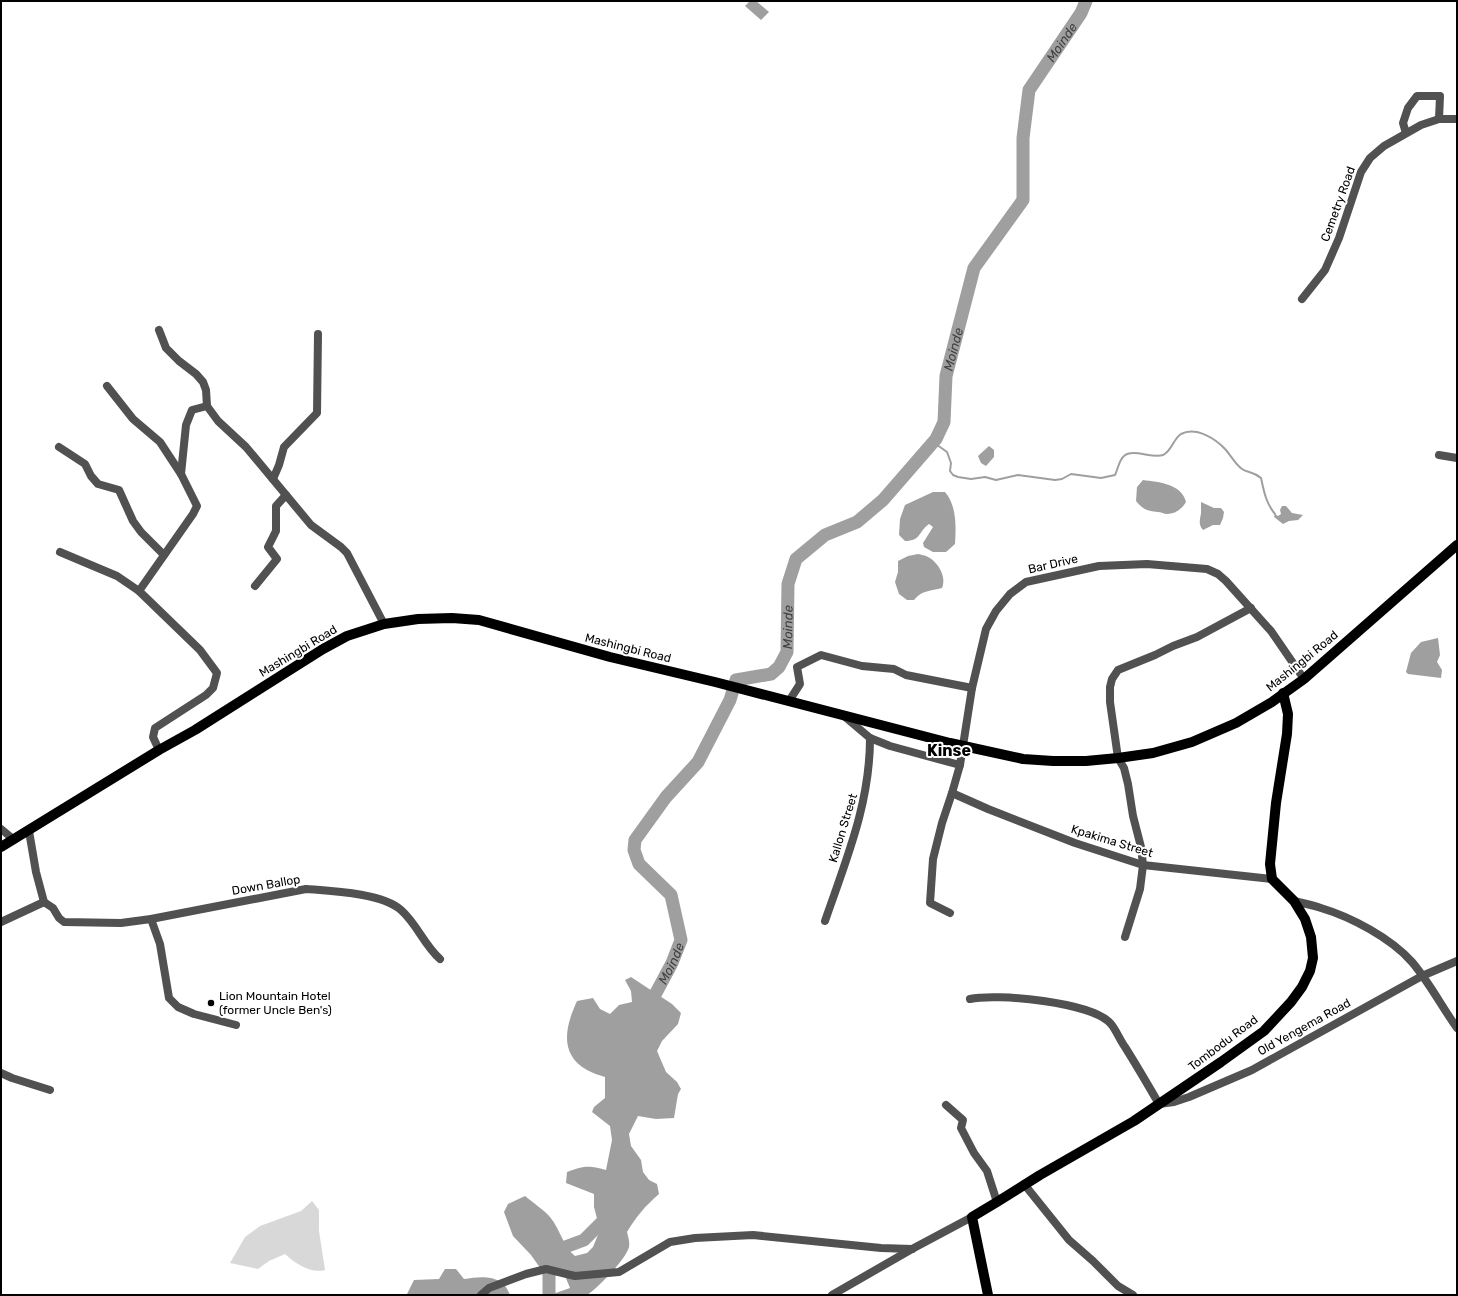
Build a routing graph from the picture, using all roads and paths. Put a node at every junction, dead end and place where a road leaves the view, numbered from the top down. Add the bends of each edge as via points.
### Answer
1 (1439, 119) junction
2 (1457, 119) edge
3 (1406, 132) junction
4 (1302, 299) dead end
5 (159, 330) dead end
6 (318, 334) dead end
7 (107, 386) dead end
8 (207, 406) junction
9 (59, 447) dead end
10 (1439, 455) dead end
11 (1457, 458) edge
12 (181, 474) junction
13 (273, 479) junction
14 (286, 495) junction
15 (1457, 545) edge
16 (60, 552) dead end
17 (164, 555) junction
18 (255, 586) dead end
19 (139, 591) junction
20 (1251, 608) junction
21 (384, 624) junction
22 (1304, 679) junction
23 (972, 688) junction
24 (1283, 693) junction
25 (789, 701) junction
26 (844, 716) junction
27 (870, 738) junction
28 (159, 750) junction
29 (1118, 758) junction
30 (960, 765) junction
31 (952, 793) junction
32 (1, 829) edge
33 (29, 831) junction
34 (13, 839) junction
35 (1, 847) edge
36 (1143, 865) junction
37 (1272, 879) junction
38 (1294, 901) junction
39 (44, 902) junction
40 (950, 913) dead end
41 (151, 919) junction
42 (826, 921) dead end
43 (1, 922) edge
44 (1125, 937) dead end
45 (440, 959) dead end
46 (1457, 960) edge
47 (1422, 976) junction
48 (970, 1000) dead end
49 (236, 1024) dead end
50 (1457, 1028) edge
51 (1, 1073) edge
52 (50, 1090) dead end
53 (1159, 1104) junction
54 (946, 1105) dead end
55 (1024, 1184) junction
56 (997, 1202) junction
57 (972, 1217) junction
58 (912, 1249) junction
59 (481, 1295) edge
60 (832, 1295) edge
61 (988, 1295) edge
62 (1133, 1295) edge

1 - 2 street, Cemetry Road
1 - 3 street, Cemetry Road
1 - 3 street via 1440,96 1417,96 1408,108 1403,122
3 - 4 street, Cemetry Road via 1370,158 1361,172 1339,238 1325,270
5 - 8 street via 166,348 203,382
6 - 13 street via 317,413 284,447
7 - 12 street via 132,419 160,442
8 - 12 street via 192,410 186,425
8 - 13 street
9 - 17 street via 85,464 98,484 119,490 140,532
10 - 11 street
12 - 17 street via 197,506
13 - 14 street
14 - 18 street via 276,506 276,531 268,547 277,559
14 - 21 street via 311,525 347,553
15 - 22 main road, Mashingbi Road
16 - 19 street via 117,576
17 - 19 street
19 - 28 street via 200,650 217,673 213,688 206,695 155,728 153,737
20 - 22 street, Bar Drive via 1271,630
20 - 23 street, Bar Drive via 1218,574 1190,566 1099,566 1026,582 1010,594 986,629
20 - 29 street via 1197,637 1118,670 1114,674 1110,687 1110,702
21 - 25 main road, Mashingbi Road via 404,620 478,620 610,657
21 - 28 main road, Mashingbi Road via 347,636 323,649
22 - 24 main road, Mashingbi Road
23 - 25 street via 821,655 797,667 800,684
23 - 30 street, Bar Drive
24 - 29 main road, Mashingbi Road via 1236,723 1192,742 1153,753
24 - 37 main road via 1288,714 1287,734 1276,803 1270,864
25 - 26 main road
26 - 27 street
26 - 29 main road, Mashingbi Road via 1023,759 1086,761
27 - 30 street
27 - 42 street, Kallon Street via 866,791
28 - 33 main road, Mashingbi Road
29 - 36 street via 1124,768 1128,784
30 - 31 street, Bar Drive
31 - 36 street, Kpakima Street via 1075,843
31 - 40 street, Bar Drive via 933,859 930,903
32 - 34 street
33 - 34 main road, Mashingbi Road
33 - 39 street
34 - 35 main road, Mashingbi Road
36 - 37 street, Kpakima Street
36 - 44 street via 1140,889
37 - 38 main road, Tombodu Road
38 - 47 street via 1321,908 1370,930 1400,950
38 - 53 main road, Tombodu Road via 1305,919 1311,937 1313,958 1302,987 1264,1031
39 - 41 street, Down Ballop via 53,908 64,922 121,923
39 - 43 street
41 - 45 street, Down Ballop via 306,889 367,896 392,904 402,911 431,951
41 - 49 street via 160,944 169,998 178,1007 194,1014
46 - 47 street, Old Yengema Road
47 - 50 street
47 - 53 street, Old Yengema Road via 1252,1070 1189,1097
48 - 53 street via 990,997 1038,1000 1098,1014 1110,1023
51 - 52 street
53 - 55 main road, Tombodu Road
54 - 56 street via 962,1120 961,1128 987,1171
55 - 56 main road, Tombodu Road
55 - 62 street via 1069,1240 1118,1286
56 - 57 main road, Tombodu Road
57 - 58 street
57 - 61 main road
58 - 59 street via 753,1235 695,1238 670,1242 619,1272 575,1276 546,1269 489,1288
58 - 60 street

